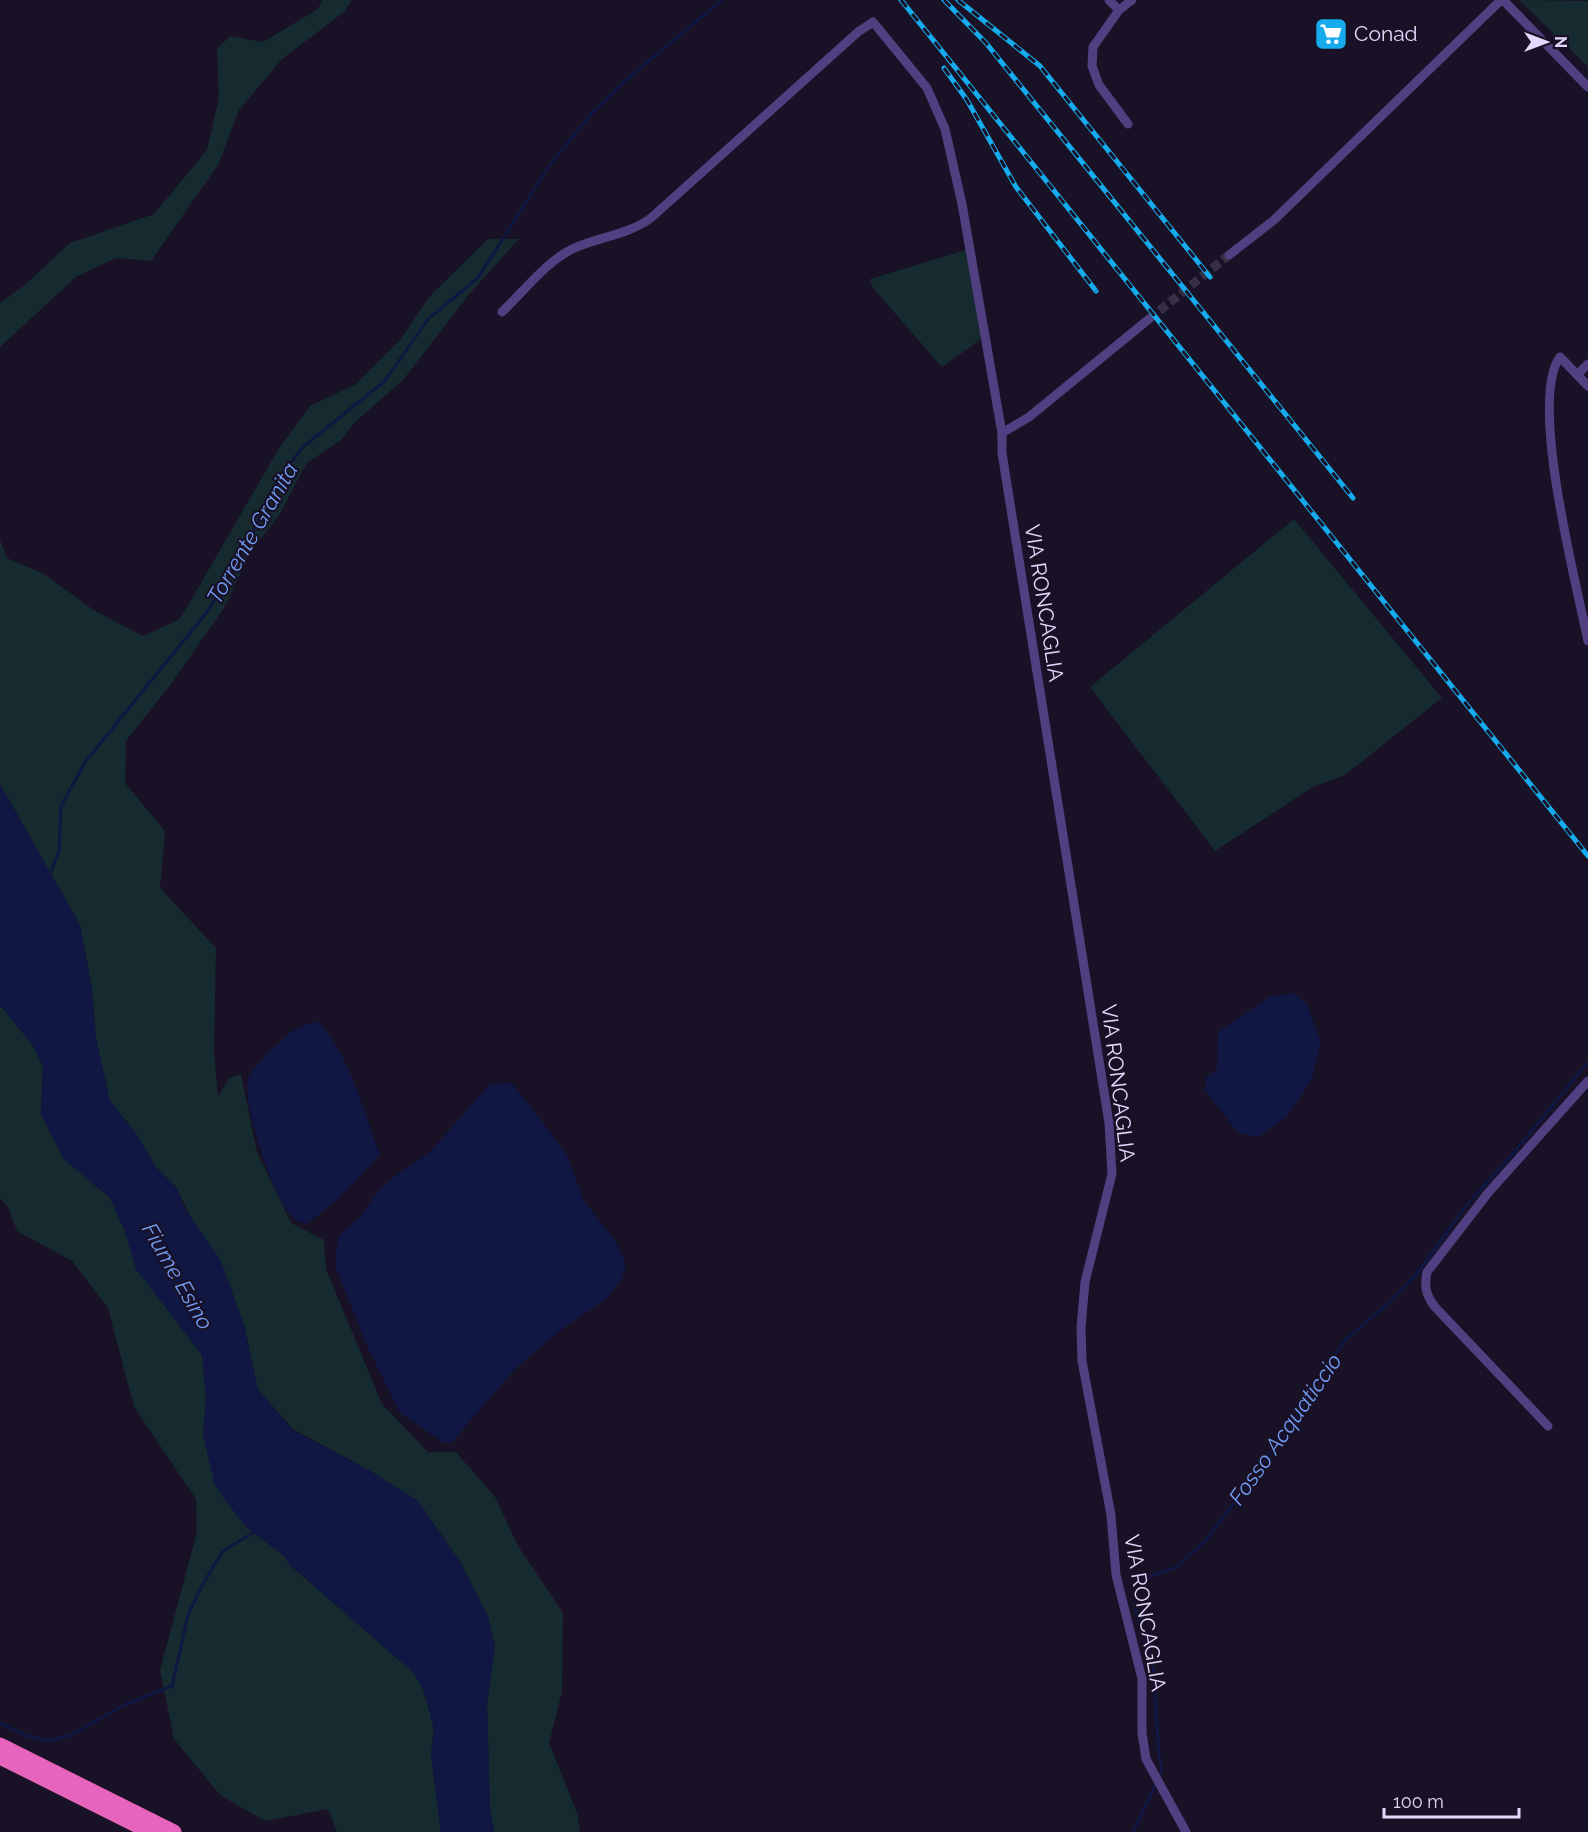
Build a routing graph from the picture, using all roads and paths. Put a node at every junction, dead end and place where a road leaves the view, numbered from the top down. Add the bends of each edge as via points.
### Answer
1 (1109, 0) edge
2 (1132, 0) edge
3 (1502, 0) edge
4 (1119, 10) junction
5 (1588, 87) edge
6 (1128, 123) dead end
7 (1229, 255) tunnel mouth
8 (502, 312) dead end
9 (1149, 319) tunnel mouth
10 (1588, 364) edge
11 (1577, 375) junction
12 (1588, 386) edge
13 (1002, 433) junction
14 (1588, 641) edge
15 (1588, 1081) edge
16 (1548, 1426) dead end
17 (0, 1744) edge
18 (0, 1756) edge
19 (150, 1832) edge
20 (174, 1832) edge
21 (1186, 1832) edge

1 - 4 street
2 - 4 street
3 - 5 street
3 - 7 street via 1274,220
4 - 6 street via 1093,47 1092,66 1099,85
8 - 13 street, VIA RONCAGLIA via 561,256 651,218 873,22 927,88 945,129
9 - 13 street via 1029,417
10 - 11 street
11 - 12 street
11 - 14 street via 1560,357 1552,373 1551,416 1557,486
13 - 21 street, VIA RONCAGLIA via 1002,453 1109,1123 1112,1174 1085,1282 1081,1344 1109,1504 1116,1575 1142,1679 1143,1746 1153,1774
15 - 16 street via 1488,1193 1427,1272 1424,1285 1435,1307
17 - 20 highway
18 - 19 highway

